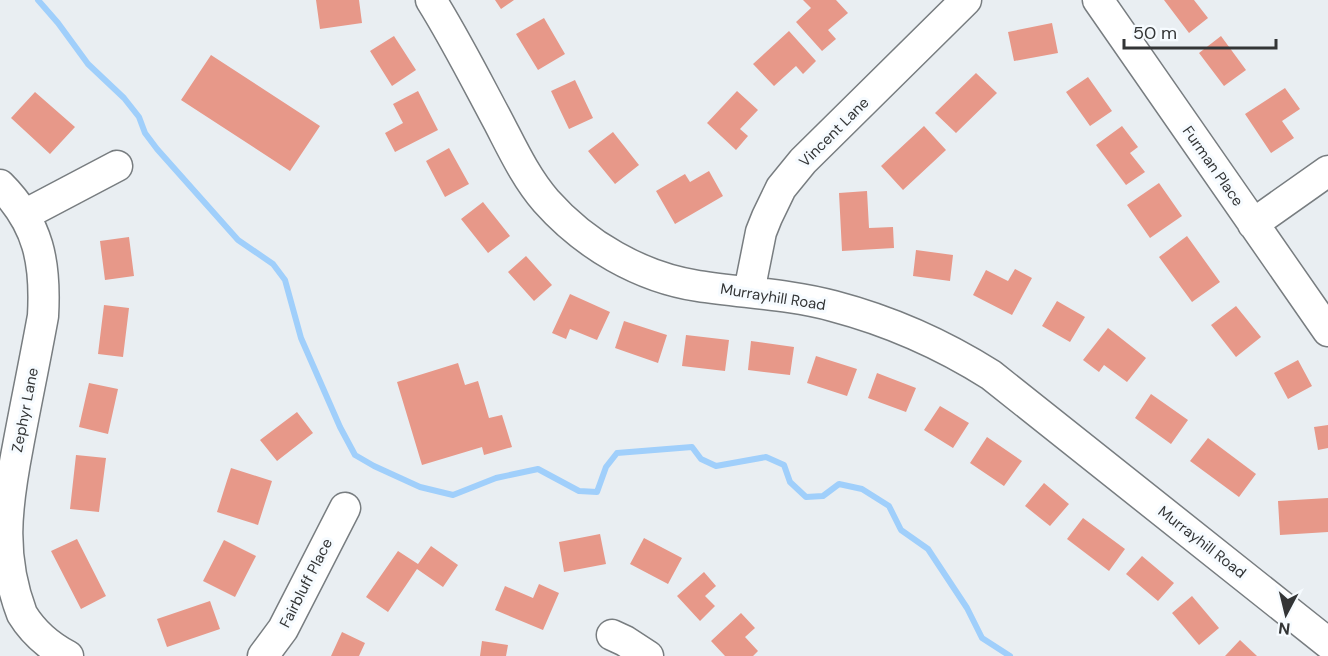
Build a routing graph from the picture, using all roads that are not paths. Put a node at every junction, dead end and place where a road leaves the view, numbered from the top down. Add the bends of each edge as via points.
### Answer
1 (430, 0) edge
2 (966, 0) edge
3 (1098, 0) edge
4 (117, 166) dead end
5 (1328, 171) edge
6 (0, 185) edge
7 (24, 214) junction
8 (1253, 224) junction
9 (749, 292) junction
10 (1328, 331) edge
11 (345, 508) dead end
12 (1324, 632) edge
13 (612, 635) dead end
14 (68, 656) edge
15 (263, 656) edge
16 (648, 656) edge

1 - 9 street, Murrayhill Road via 526,173 548,203 577,231 610,255 660,276
2 - 9 street, Vincent Lane via 803,161 781,188 762,232
3 - 8 street, Furman Place
4 - 7 street
5 - 8 street
6 - 7 street, Zephyr Lane
7 - 14 street, Zephyr Lane via 42,265 43,316 2,526 2,565 10,592 27,621 45,641
8 - 10 street, Furman Place
9 - 12 street, Murrayhill Road via 834,306 886,322 955,353 991,375
11 - 15 street, Fairbluff Place via 283,629
13 - 16 street

